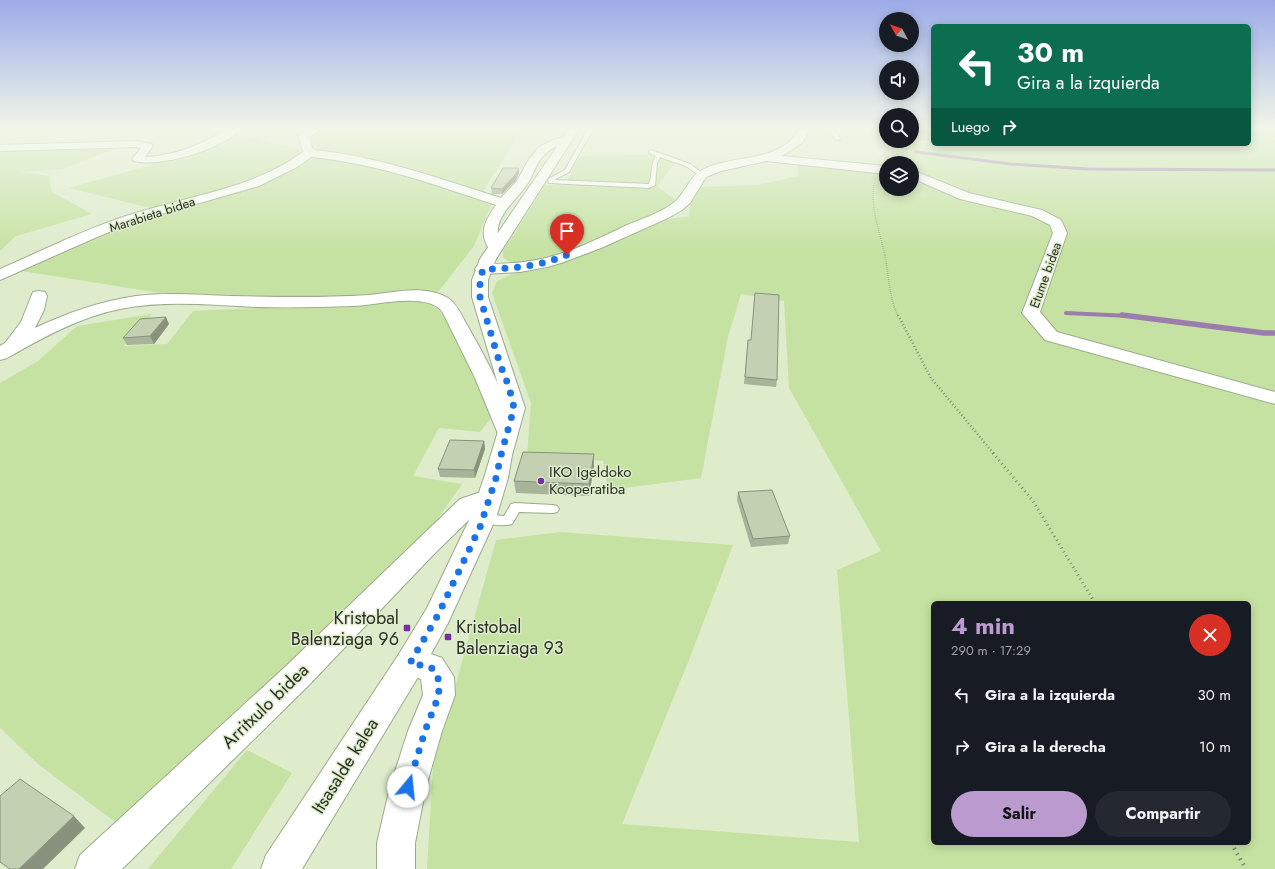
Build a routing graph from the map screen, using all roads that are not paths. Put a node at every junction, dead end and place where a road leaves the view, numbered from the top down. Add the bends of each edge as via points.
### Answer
1 (282, 170) edge
2 (396, 170) edge
3 (529, 170) edge
4 (547, 170) edge
5 (566, 170) edge
6 (653, 170) edge
7 (694, 170) edge
8 (713, 170) edge
9 (702, 174) junction
10 (919, 177) edge
11 (504, 203) junction
12 (495, 247) junction
13 (483, 269) junction
14 (0, 275) edge
15 (392, 281) dead end
16 (39, 296) dead end
17 (422, 296) junction
18 (207, 300) junction
19 (170, 316) dead end
20 (6, 350) edge
21 (1275, 398) edge
22 (507, 431) junction
23 (486, 508) junction
24 (553, 509) dead end
25 (410, 663) junction
26 (94, 869) edge
27 (280, 869) edge
28 (396, 869) edge

1 - 14 street, Marabieta bidea via 234,190 147,213 101,230
2 - 11 street
3 - 11 street via 521,184
4 - 12 street, Itsasalde kalea
5 - 6 lane via 550,182 649,186 654,180
7 - 9 lane
8 - 9 street
9 - 13 street via 685,200 655,218 556,260 524,267
10 - 21 street, Etume bidea via 965,196 1037,213 1056,223 1060,233 1031,313 1051,336
11 - 12 street via 496,213 490,230
12 - 13 street, Itsasalde kalea
13 - 22 street, Itsasalde kalea via 480,297 514,408
15 - 17 street
16 - 20 street via 37,308 25,331
17 - 18 street via 339,301
17 - 22 street via 436,299 449,309 500,411
18 - 19 street
18 - 20 street via 141,301 95,310 44,330
22 - 23 street, Itsasalde kalea
23 - 24 lane via 508,521 515,507
23 - 25 street, Itsasalde kalea via 438,615
23 - 26 street, Arritxulo bidea via 470,505 296,677
25 - 27 street, Itsasalde kalea
25 - 28 street via 431,667 438,677 439,695 408,787 396,843

